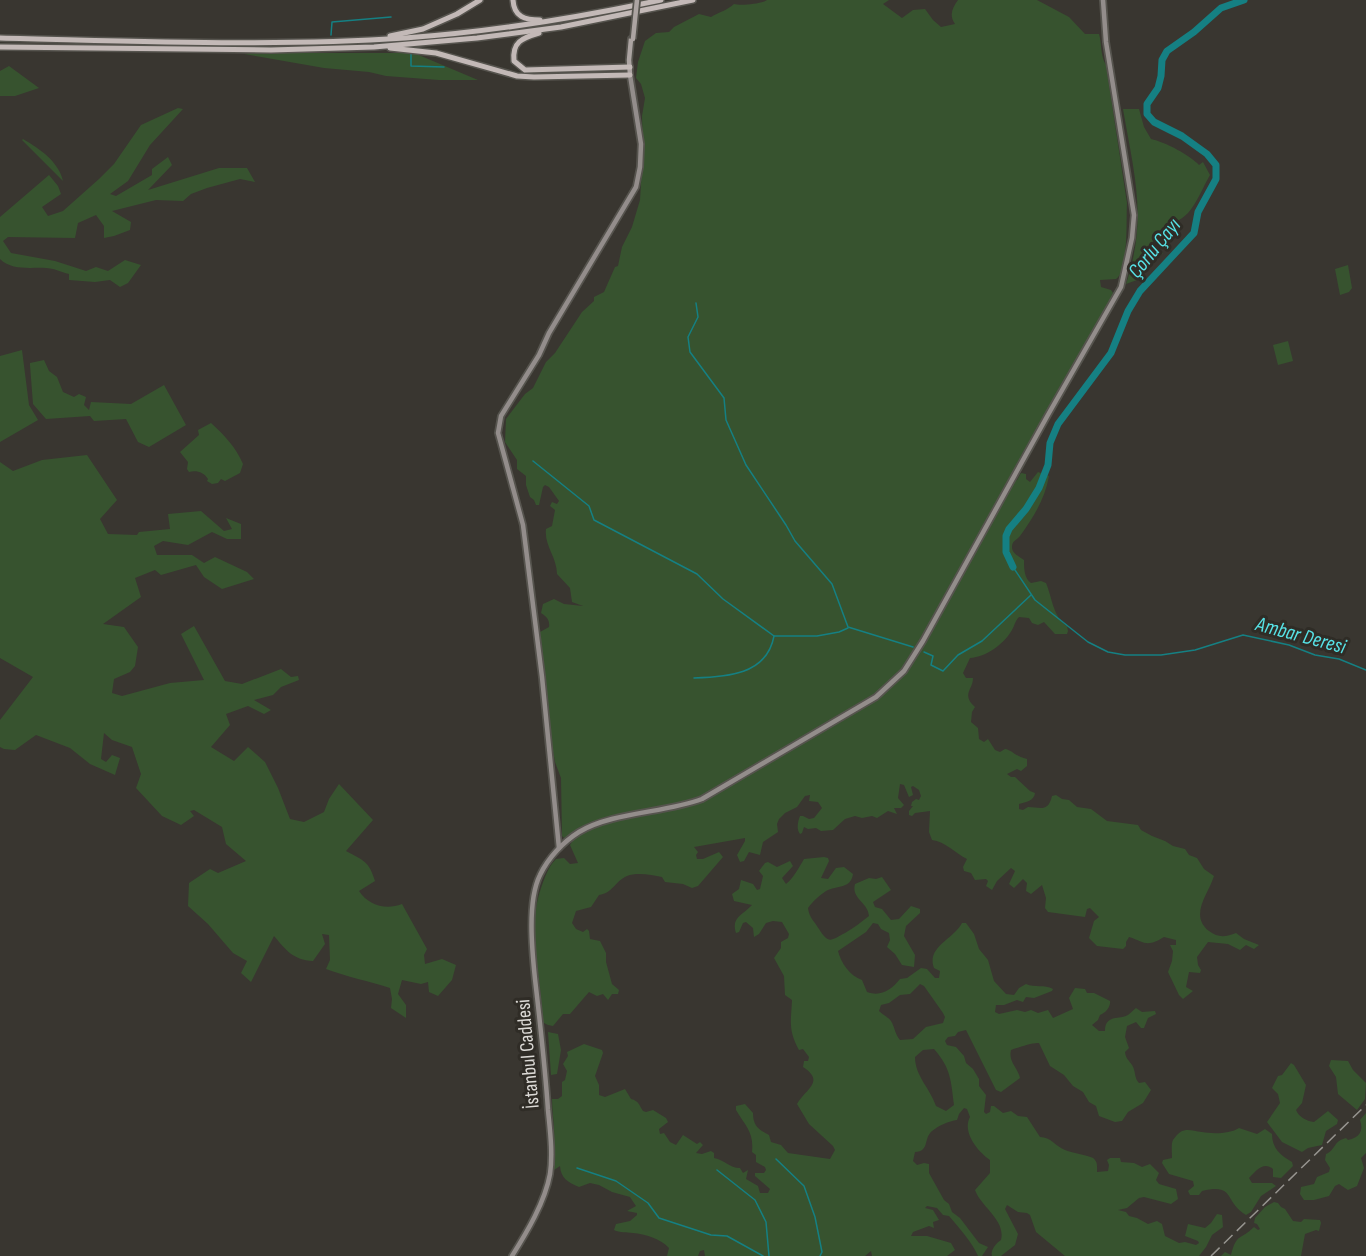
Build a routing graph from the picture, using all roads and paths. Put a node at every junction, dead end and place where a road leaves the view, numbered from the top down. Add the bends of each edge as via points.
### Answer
1 (480, 0) edge
2 (513, 0) edge
3 (636, 0) edge
4 (661, 0) edge
5 (693, 0) edge
6 (1103, 0) edge
7 (560, 20) junction
8 (561, 27) junction
9 (0, 38) edge
10 (374, 39) junction
11 (374, 46) junction
12 (0, 47) edge
13 (630, 67) junction
14 (630, 75) junction
15 (559, 848) junction
16 (512, 1256) edge

1 - 10 highway via 423,29
2 - 7 highway via 522,18
3 - 13 main road, bridge
4 - 7 highway
5 - 8 highway
6 - 15 street, İstanbul Caddesi via 1106,42 1134,214 1123,281 904,671 876,697 719,791 686,806 616,818 581,831
7 - 10 highway
8 - 11 highway
8 - 13 highway via 518,42 514,61 532,71
9 - 10 highway via 268,43
11 - 12 highway via 272,50
11 - 14 highway via 436,53 517,76
13 - 14 main road
14 - 15 street via 641,144 636,187 501,416 498,433 523,525
15 - 16 street, İstanbul Caddesi via 539,875 531,940 544,1061 550,1173 546,1190

